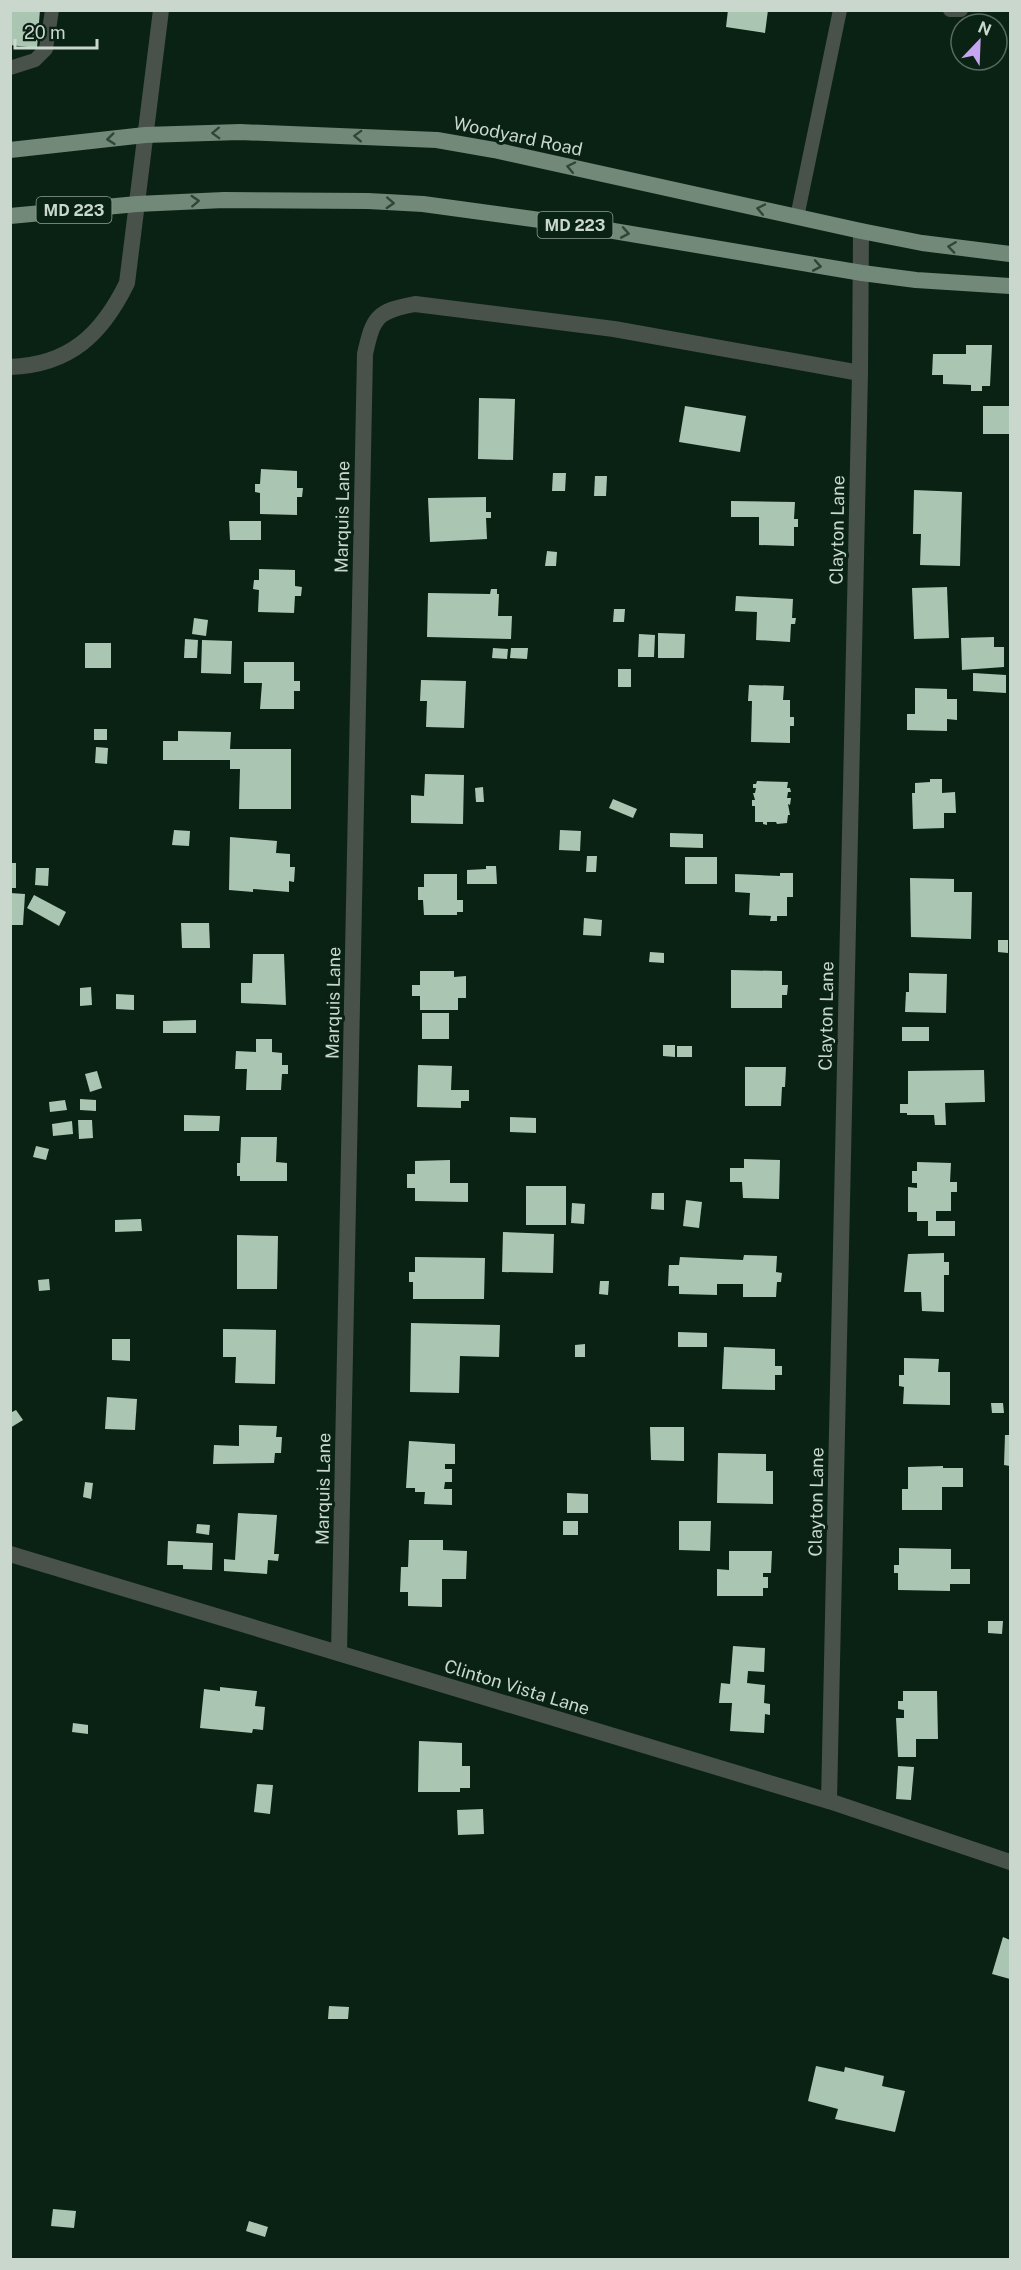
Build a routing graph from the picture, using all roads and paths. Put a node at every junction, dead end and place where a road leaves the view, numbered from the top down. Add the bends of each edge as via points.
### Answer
1 (52, 10) edge
2 (161, 10) edge
3 (840, 10) edge
4 (950, 10) edge
5 (961, 10) edge
6 (10, 68) edge
7 (145, 135) junction
8 (10, 150) edge
9 (137, 204) junction
10 (10, 216) edge
11 (797, 217) junction
12 (861, 231) junction
13 (1011, 254) edge
14 (862, 273) junction
15 (1011, 286) edge
16 (10, 367) edge
17 (860, 373) junction
18 (10, 1554) edge
19 (339, 1653) junction
20 (829, 1802) junction
21 (1011, 1862) edge

1 - 6 lane via 46,50 36,60
2 - 7 street
3 - 11 lane
4 - 5 lane
7 -> 8 main road, Woodyard Road
7 - 9 street
11 -> 7 main road, Woodyard Road via 437,140 240,132
9 - 10 main road, MD 223
9 -> 14 main road, MD 223 via 224,200 423,204 584,226
9 - 16 street via 127,283 114,310 81,344 51,361
11 - 12 main road, Woodyard Road
13 -> 12 main road, Woodyard Road
12 - 14 street, Clayton Lane
14 - 15 main road, MD 223
14 - 17 street, Clayton Lane
17 - 19 street, Marquis Lane via 614,329 415,304 381,315 370,330 365,354
17 - 20 street, Clayton Lane
18 - 19 street, Clinton Vista Lane
19 - 20 street, Clinton Vista Lane
20 - 21 street, Clinton Vista Lane

